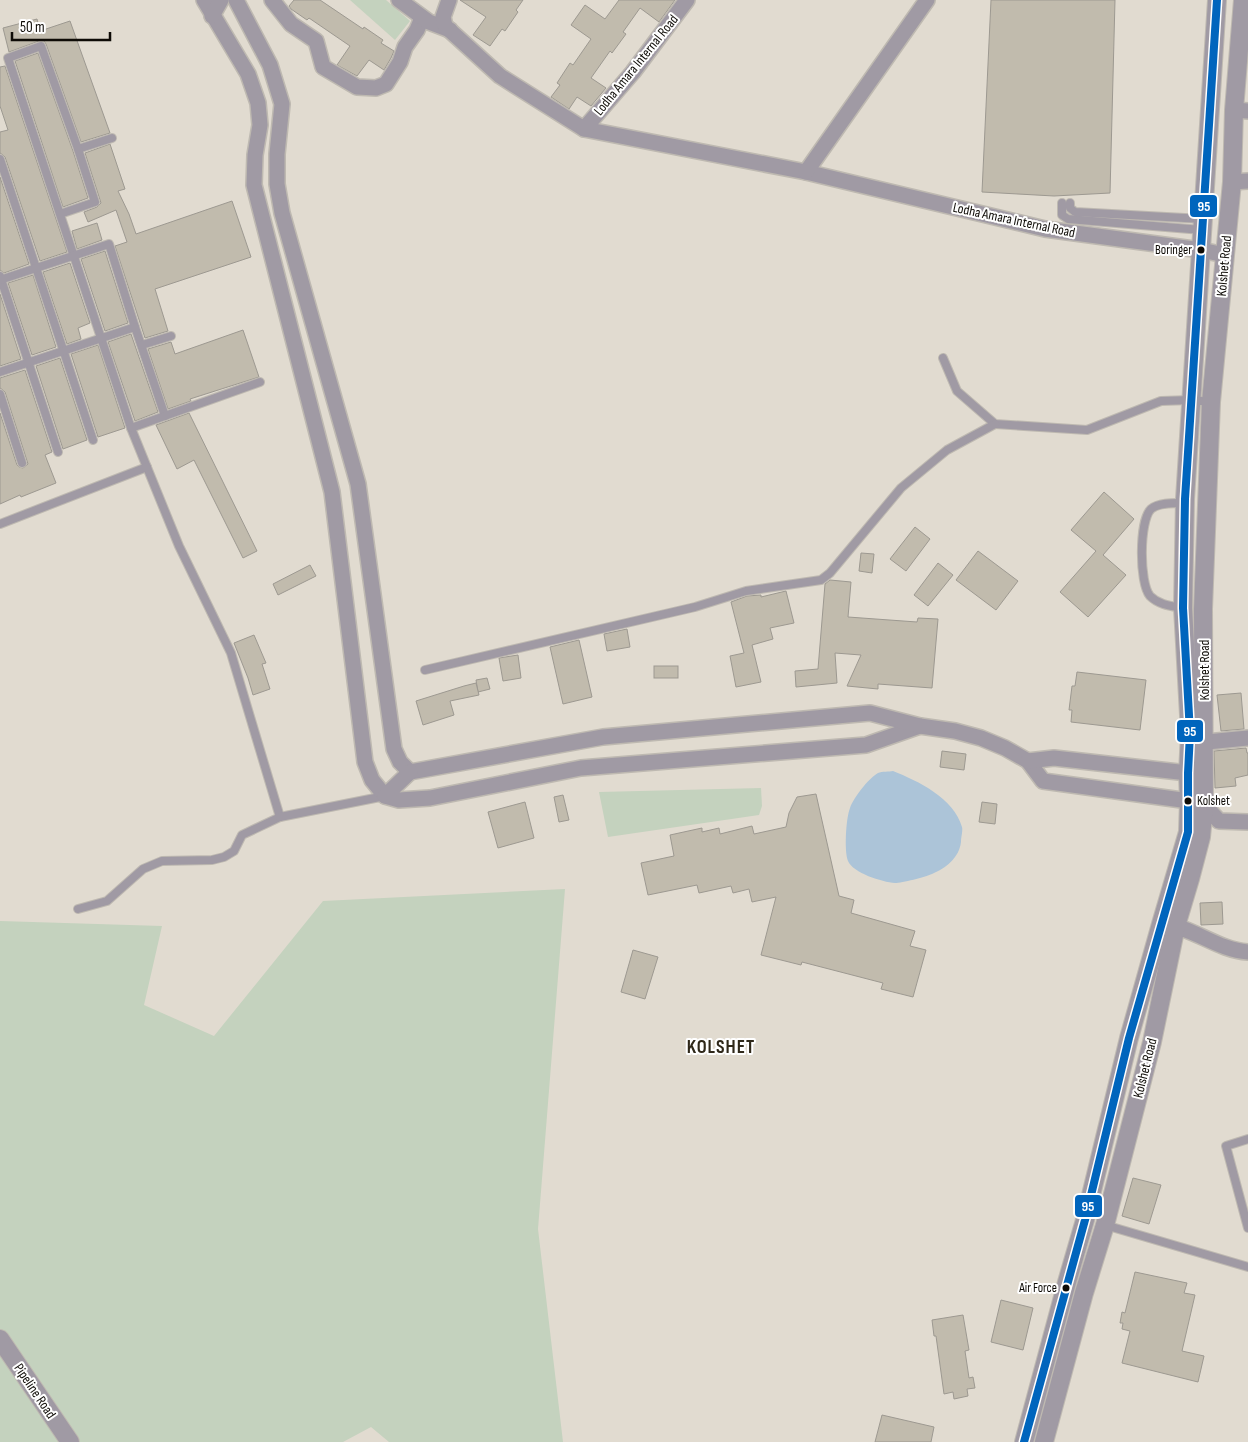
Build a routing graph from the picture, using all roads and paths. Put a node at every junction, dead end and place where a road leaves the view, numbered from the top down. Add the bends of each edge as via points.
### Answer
1 (204, 0) edge
2 (221, 0) edge
3 (237, 0) edge
4 (272, 0) edge
5 (399, 0) edge
6 (687, 0) edge
7 (927, 0) edge
8 (1217, 0) edge
9 (1243, 0) edge
10 (446, 1) edge
11 (212, 16) junction
12 (422, 18) junction
13 (450, 30) junction
14 (1242, 83) edge
15 (1241, 111) edge
16 (584, 129) junction
17 (112, 138) dead end
18 (78, 149) junction
19 (0, 159) edge
20 (806, 172) junction
21 (1240, 181) edge
22 (282, 212) junction
23 (60, 214) junction
24 (1126, 214) junction
25 (261, 215) junction
26 (1125, 224) junction
27 (1202, 225) junction
28 (1200, 250) junction
29 (73, 255) junction
30 (1225, 255) junction
31 (36, 268) junction
32 (0, 279) edge
33 (135, 326) junction
34 (171, 336) dead end
35 (102, 338) junction
36 (142, 345) junction
37 (64, 351) junction
38 (943, 358) dead end
39 (29, 362) junction
40 (0, 372) edge
41 (260, 382) dead end
42 (0, 394) edge
43 (1191, 400) junction
44 (1210, 402) junction
45 (166, 416) junction
46 (996, 424) junction
47 (131, 428) junction
48 (94, 440) dead end
49 (58, 452) dead end
50 (22, 463) dead end
51 (147, 467) junction
52 (1185, 502) junction
53 (362, 510) junction
54 (336, 519) junction
55 (0, 524) edge
56 (1183, 608) junction
57 (1203, 609) junction
58 (425, 670) dead end
59 (920, 726) junction
60 (1248, 738) edge
61 (1204, 741) junction
62 (562, 744) junction
63 (1028, 761) junction
64 (566, 771) junction
65 (410, 772) junction
66 (1188, 773) junction
67 (385, 796) junction
68 (1197, 803) junction
69 (280, 817) junction
70 (1248, 822) edge
71 (78, 909) dead end
72 (1168, 925) junction
73 (1248, 952) edge
74 (1248, 1139) edge
75 (1085, 1220) junction
76 (1105, 1225) junction
77 (1248, 1228) edge
78 (1248, 1267) edge
79 (0, 1340) edge
80 (1027, 1434) edge
81 (1046, 1435) edge
82 (70, 1442) edge

1 - 11 street
2 - 11 street
3 - 22 street via 270,65 282,104 277,154 277,184
4 - 12 street via 291,24 316,41 324,67 357,87 376,88 386,84
5 - 12 street
6 - 16 street, Lodha Amara Internal Road via 633,72
7 - 20 street
8 - 27 street, Kolshet Road
9 - 14 street, Kolshet Road
10 - 13 street via 443,17 445,26
11 - 25 street via 248,74 258,103 260,125 254,185
12 - 13 street
13 - 16 street, Lodha Amara Internal Road via 500,76
14 - 15 street, Kolshet Road
15 - 21 street, Kolshet Road
16 - 20 street, Lodha Amara Internal Road
17 - 18 lane
18 - 23 lane via 94,202
18 - 23 lane via 41,46 8,58
19 - 31 lane
20 - 28 street, Lodha Amara Internal Road via 1045,229
21 - 30 street, Kolshet Road
22 - 25 street
22 - 53 street via 358,484
23 - 29 lane
24 - 26 lane
24 - 26 lane via 1075,212 1066,203 1062,215 1068,219
24 - 27 lane
25 - 54 street via 332,492
26 - 27 lane
27 - 28 street, Kolshet Road
28 - 30 street, Lodha Amara Internal Road
28 - 43 street, Kolshet Road
29 - 31 lane
29 - 33 lane via 109,244
29 - 35 lane
30 - 44 street, Kolshet Road
31 - 32 lane
31 - 37 lane
32 - 39 lane
33 - 35 lane
33 - 36 lane
34 - 36 lane
35 - 37 lane
35 - 47 lane
36 - 45 lane
37 - 39 lane
37 - 48 lane
38 - 46 lane via 958,391
39 - 40 lane
39 - 49 lane
41 - 45 lane
42 - 50 lane
43 - 44 lane
43 - 46 lane via 1161,401 1087,430
43 - 52 street, Kolshet Road
44 - 57 street, Kolshet Road
45 - 47 lane
46 - 58 lane via 947,450 901,488 821,580 746,592
47 - 51 lane
51 - 55 lane
51 - 69 lane via 179,546 231,653
52 - 56 street, Kolshet Road
52 - 56 lane via 1163,504 1150,510 1142,544 1144,574 1150,596 1164,605
53 - 54 street
53 - 65 street via 394,749
54 - 67 street via 365,762 372,780
56 - 57 street
56 - 66 street, Kolshet Road via 1190,733
57 - 61 street, Kolshet Road
59 - 62 street via 870,713 603,737
59 - 63 street via 980,738
59 - 64 street via 866,745
60 - 61 street
61 - 68 street, Kolshet Road
62 - 64 street
62 - 65 street
63 - 66 street via 1054,758
63 - 68 street via 1043,781
64 - 67 street via 430,798 399,800
65 - 67 street
66 - 68 street, Kolshet Road
67 - 69 lane
68 - 70 street via 1219,821
68 - 72 street, Kolshet Road
69 - 71 lane via 242,835 234,852 212,860 162,861 143,869 107,901
72 - 73 street via 1219,945
72 - 75 street, Kolshet Road via 1129,1038
72 - 76 street, Kolshet Road via 1152,1042
74 - 77 lane via 1226,1146
75 - 76 street
75 - 80 street, Kolshet Road
76 - 78 lane
76 - 81 street, Kolshet Road
79 - 82 street, Pipeline Road
80 - 81 street

